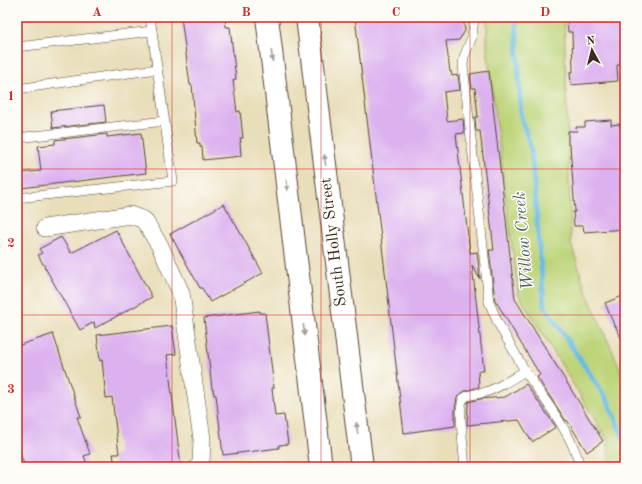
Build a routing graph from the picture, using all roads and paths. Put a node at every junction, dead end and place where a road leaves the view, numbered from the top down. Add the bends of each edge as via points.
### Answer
1 (150, 17) edge
2 (267, 17) edge
3 (307, 17) edge
4 (474, 17) edge
5 (152, 31) junction
6 (17, 47) edge
7 (158, 69) junction
8 (17, 89) edge
9 (165, 121) junction
10 (17, 138) edge
11 (17, 198) edge
12 (45, 228) dead end
13 (525, 371) junction
14 (198, 467) edge
15 (320, 467) edge
16 (362, 467) edge
17 (465, 467) edge
18 (580, 467) edge

1 - 5 lane
2 -> 15 main road
16 -> 3 main road, South Holly Street
4 - 13 lane via 472,37 463,65 490,302 498,323
5 - 6 lane
5 - 7 lane
7 - 8 lane
7 - 9 lane
9 - 10 lane
9 - 11 lane via 173,181
12 - 14 street via 130,215 144,220 160,246 181,293 202,439 201,463
13 - 17 lane via 488,391 462,399 461,425
13 - 18 lane via 567,434

